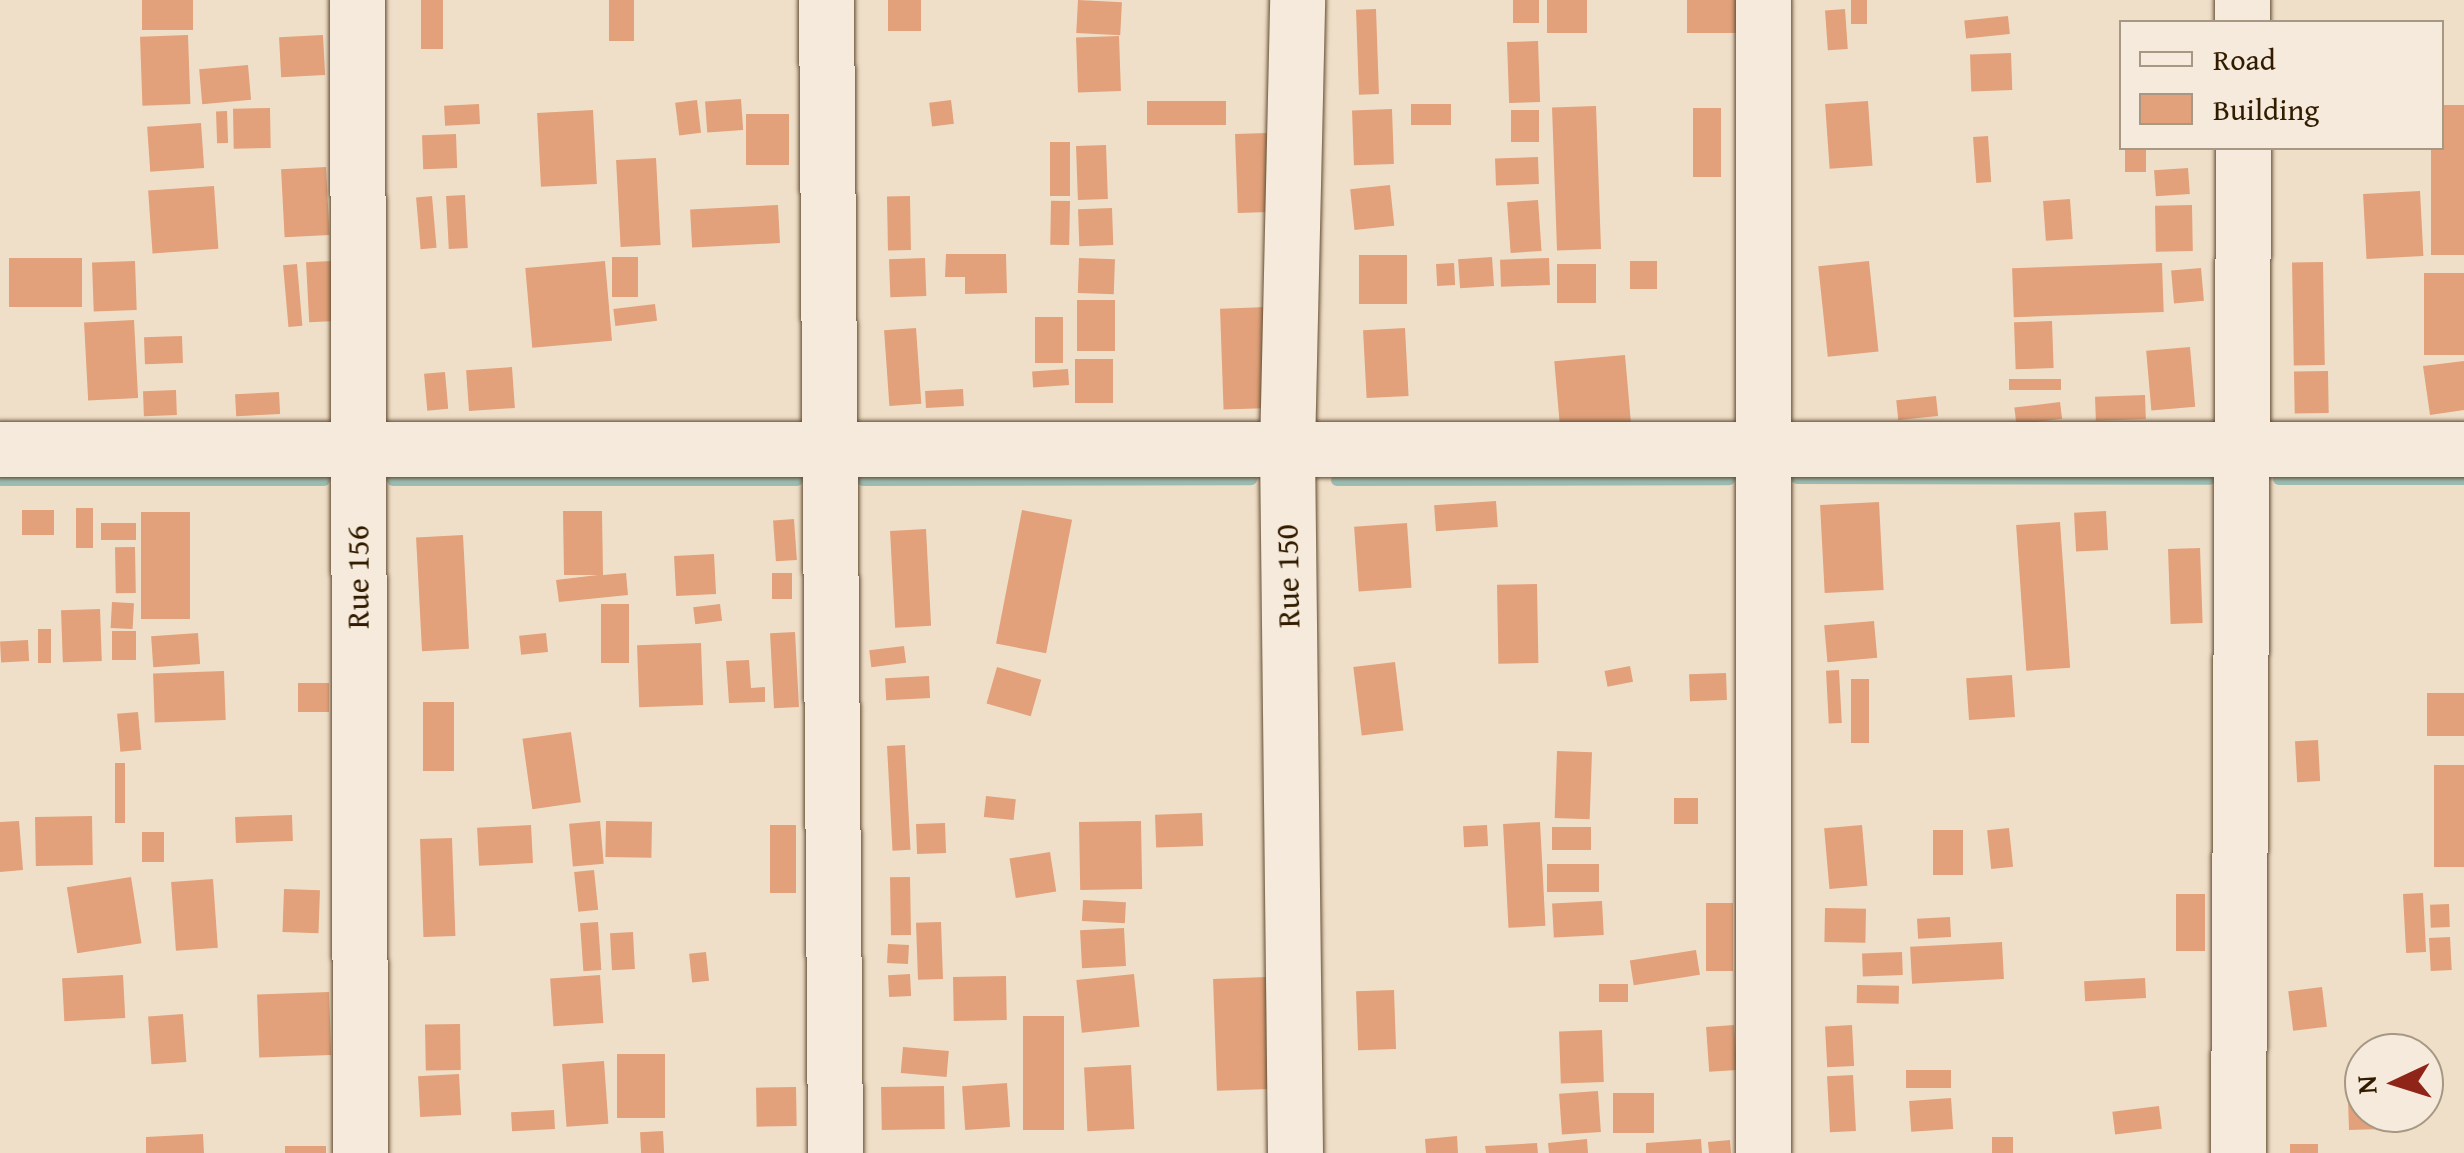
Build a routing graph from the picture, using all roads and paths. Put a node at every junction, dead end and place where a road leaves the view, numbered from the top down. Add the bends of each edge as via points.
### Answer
1 (357, 0) edge
2 (826, 0) edge
3 (1297, 0) edge
4 (1763, 0) edge
5 (2243, 150) edge
6 (0, 449) edge
7 (1287, 449) junction
8 (2464, 449) edge
9 (1763, 450) junction
10 (830, 451) junction
11 (358, 452) junction
12 (2244, 452) junction
13 (360, 1153) edge
14 (835, 1153) edge
15 (1295, 1153) edge
16 (1763, 1153) edge
17 (2238, 1153) edge

1 - 11 street, Rue 156
2 - 10 street
3 - 7 street, Rue 150
4 - 9 street
5 - 12 street
6 - 11 street
7 - 9 street
7 - 10 street
7 - 15 street, Rue 150
8 - 12 street
9 - 12 street
9 - 16 street
10 - 11 street
10 - 14 street
11 - 13 street, Rue 156
12 - 17 street

